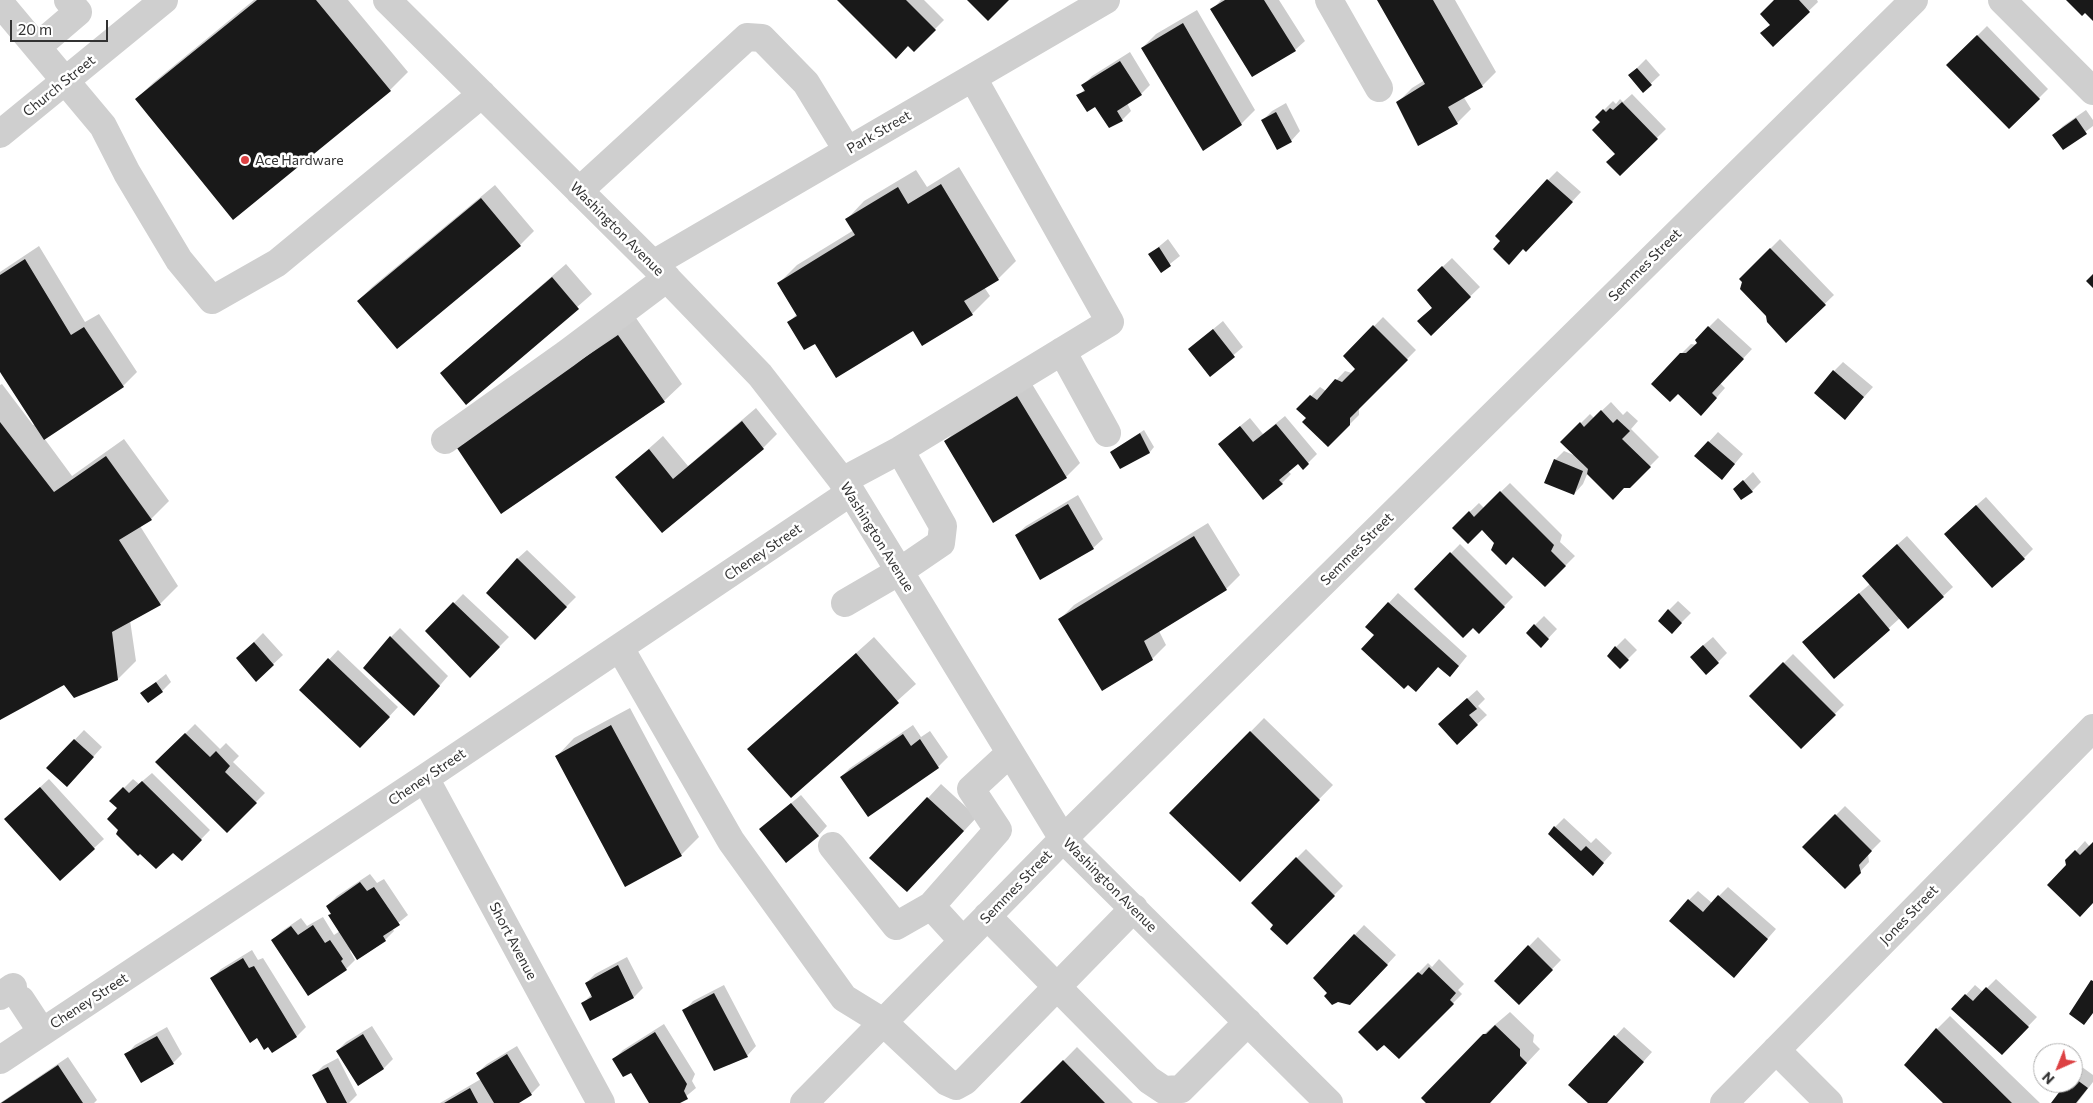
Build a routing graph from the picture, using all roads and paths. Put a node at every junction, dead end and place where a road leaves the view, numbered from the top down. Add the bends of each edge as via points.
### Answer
1 (68, 0) edge
2 (164, 0) edge
3 (387, 0) edge
4 (1106, 0) edge
5 (1329, 0) edge
6 (1914, 0) edge
7 (2002, 0) edge
8 (0, 3) edge
9 (38, 47) junction
10 (973, 78) junction
11 (67, 81) junction
12 (1380, 88) dead end
13 (2093, 91) edge
14 (482, 94) junction
15 (0, 134) edge
16 (847, 150) junction
17 (579, 191) junction
18 (660, 271) junction
19 (1062, 351) junction
20 (1108, 433) dead end
21 (445, 440) dead end
22 (900, 450) junction
23 (847, 486) junction
24 (900, 571) junction
25 (845, 603) dead end
26 (620, 648) junction
27 (2093, 728) edge
28 (1010, 753) junction
29 (426, 778) junction
30 (1063, 839) junction
31 (832, 846) dead end
32 (931, 906) junction
33 (1134, 908) junction
34 (987, 916) junction
35 (963, 941) junction
36 (1057, 986) junction
37 (11, 994) edge
38 (883, 1022) junction
39 (1248, 1022) junction
40 (42, 1032) junction
41 (1776, 1050) junction
42 (0, 1060) edge
43 (1324, 1101) edge
44 (601, 1103) edge
45 (804, 1103) edge
46 (1724, 1103) edge
47 (1829, 1103) edge

1 - 9 street via 78,12
2 - 11 street, Church Street
3 - 14 street, Washington Avenue
4 - 10 street, Park Street
5 - 12 street
6 - 30 street, Semmes Street
7 - 13 street
8 - 9 street
9 - 11 street
10 - 16 street, Park Street
10 - 19 street, Cheney Street via 1110,322
11 - 14 street via 103,126 179,260 212,300 277,263
11 - 15 street, Church Street
14 - 17 street, Washington Avenue
16 - 17 street via 806,83 762,38 747,37
16 - 18 street, Park Street
17 - 18 street, Washington Avenue
18 - 21 street, Park Street via 566,354
18 - 23 street, Washington Avenue via 760,375
19 - 20 street
19 - 22 street, Cheney Street
22 - 23 street, Cheney Street
22 - 24 street via 943,526 941,543
23 - 24 street, Washington Avenue
23 - 26 street, Cheney Street
24 - 25 street
24 - 28 street, Washington Avenue
26 - 29 street, Cheney Street
26 - 38 street via 731,841 844,998
27 - 41 street, Jones Street
28 - 30 street, Washington Avenue
28 - 32 street via 971,789 998,830
29 - 40 street, Cheney Street
29 - 44 street, Short Avenue
30 - 33 street, Washington Avenue
30 - 34 street, Semmes Street
31 - 32 street via 896,926
32 - 35 street
33 - 36 street
33 - 39 street, Washington Avenue
34 - 35 street, Semmes Street
34 - 36 street
35 - 38 street, Semmes Street
36 - 38 street via 965,1081 956,1086
36 - 39 street via 1149,1080 1164,1090 1181,1089
37 - 40 street
38 - 45 street, Semmes Street
39 - 43 street, Washington Avenue
40 - 42 street, Cheney Street
41 - 46 street, Jones Street
41 - 47 street

